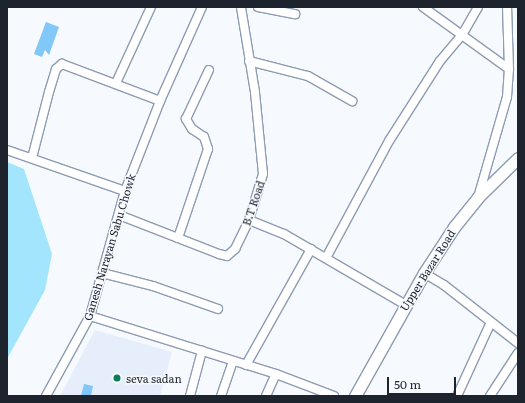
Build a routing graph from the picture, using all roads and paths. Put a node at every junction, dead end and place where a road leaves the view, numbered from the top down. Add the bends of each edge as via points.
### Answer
1 (150, 7) edge
2 (202, 7) edge
3 (241, 7) edge
4 (258, 7) edge
5 (423, 7) edge
6 (478, 7) edge
7 (507, 7) edge
8 (295, 14) dead end
9 (462, 35) junction
10 (249, 61) junction
11 (509, 69) junction
12 (209, 70) dead end
13 (116, 84) junction
14 (160, 101) junction
15 (352, 101) dead end
16 (7, 150) edge
17 (32, 158) junction
18 (518, 158) edge
19 (125, 191) junction
20 (478, 197) junction
21 (120, 215) junction
22 (249, 220) junction
23 (178, 238) junction
24 (311, 249) junction
25 (326, 258) junction
26 (102, 273) junction
27 (424, 273) junction
28 (406, 305) junction
29 (218, 309) dead end
30 (90, 316) junction
31 (491, 322) junction
32 (518, 343) edge
33 (202, 351) junction
34 (518, 353) edge
35 (233, 361) junction
36 (246, 365) junction
37 (276, 374) junction
38 (46, 396) edge
39 (190, 396) edge
40 (221, 396) edge
41 (266, 396) edge
42 (334, 396) edge
43 (355, 396) edge
44 (457, 396) edge
45 (490, 396) edge

1 - 13 street
2 - 14 street, Ganesh Narayan Sabu Chowk
3 - 10 street, B.T Road
4 - 8 street
5 - 9 street
6 - 9 street
7 - 11 street
9 - 11 street
9 - 25 street via 440,61 389,141
10 - 15 street via 308,76
10 - 22 street, B.T Road via 255,92 263,174
11 - 20 street via 507,97
12 - 23 street via 186,119 192,129 204,138 208,149
13 - 14 street
13 - 17 street via 69,65 62,64 56,69
14 - 19 street, Ganesh Narayan Sabu Chowk
16 - 17 street
17 - 19 street
18 - 20 street, Upper Bazar Road
19 - 21 street, Ganesh Narayan Sabu Chowk
20 - 27 street, Upper Bazar Road via 454,227
21 - 23 street, B.T Road
21 - 26 street, Ganesh Narayan Sabu Chowk
22 - 23 street, B.T Road via 236,249 227,256
22 - 24 street via 284,234
24 - 25 street
24 - 36 street
25 - 28 street
26 - 29 street via 154,286
26 - 30 street, Ganesh Narayan Sabu Chowk
27 - 28 street, Upper Bazar Road
27 - 31 street via 444,284
28 - 43 street, Upper Bazar Road
30 - 33 street
30 - 38 street, Ganesh Narayan Sabu Chowk
31 - 32 street
31 - 44 street
33 - 35 street
33 - 39 street
34 - 45 street
35 - 36 street
35 - 40 street
36 - 37 street
37 - 41 street
37 - 42 street

